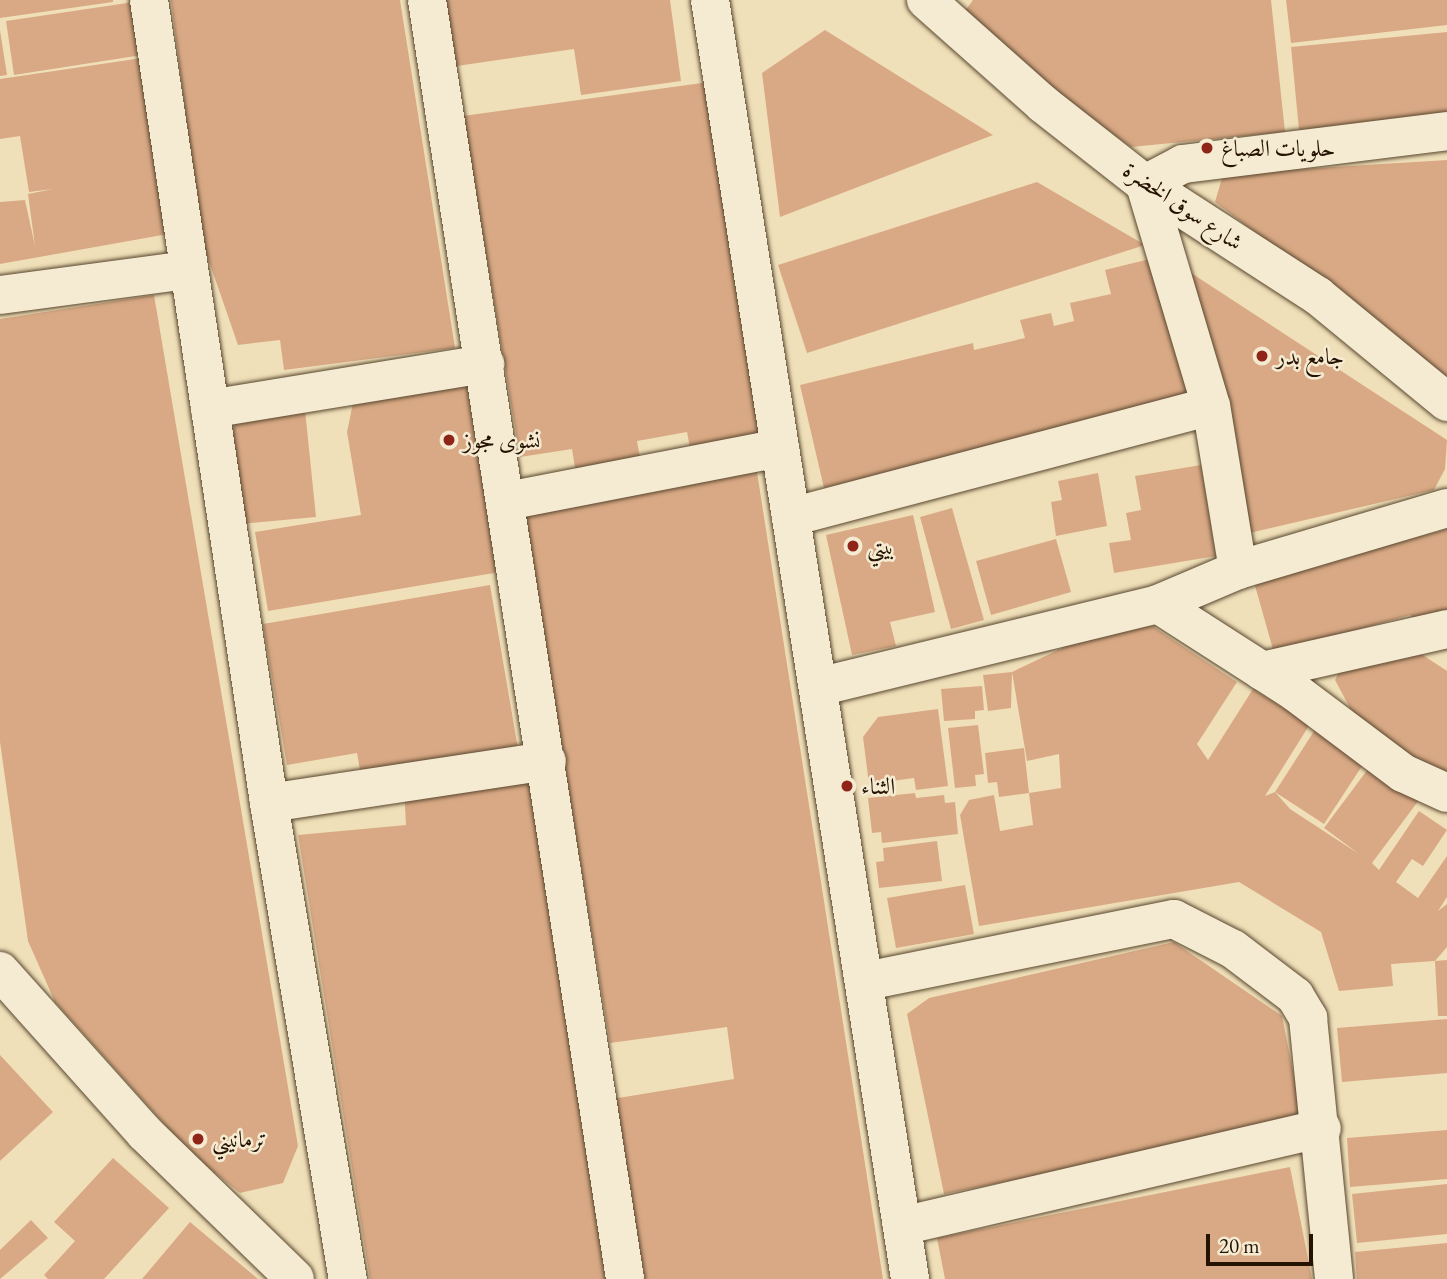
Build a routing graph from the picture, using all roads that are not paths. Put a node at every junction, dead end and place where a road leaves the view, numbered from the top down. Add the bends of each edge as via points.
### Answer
1 (149, 0) edge
2 (427, 0) edge
3 (710, 0) edge
4 (926, 0) edge
5 (1447, 131) edge
6 (1145, 184) junction
7 (187, 270) junction
8 (0, 295) edge
9 (485, 364) junction
10 (1447, 402) edge
11 (1211, 406) junction
12 (210, 409) junction
13 (780, 448) junction
14 (507, 501) junction
15 (1447, 508) edge
16 (791, 517) junction
17 (1238, 570) junction
18 (1158, 604) junction
19 (1447, 629) edge
20 (1262, 671) junction
21 (818, 687) junction
22 (547, 761) junction
23 (1447, 793) edge
24 (269, 803) junction
25 (1, 964) edge
26 (866, 981) junction
27 (1322, 1128) junction
28 (902, 1226) junction
29 (295, 1279) edge
30 (348, 1279) edge
31 (625, 1279) edge
32 (910, 1279) edge
33 (1334, 1279) edge

1 - 7 street
2 - 9 street
3 - 13 street
4 - 6 street, شارع سوق الخضرة via 1043,104
5 - 6 street via 1183,164
6 - 10 street, شارع سوق الخضرة via 1318,296
6 - 11 street
7 - 8 street
7 - 12 street
9 - 12 street
9 - 14 street
11 - 16 street
11 - 17 street
12 - 24 street
13 - 14 street
13 - 16 street
14 - 22 street
15 - 17 street
16 - 21 street
17 - 18 street
18 - 20 street
18 - 21 street
19 - 20 street
20 - 23 street via 1403,773
21 - 26 street
22 - 24 street
22 - 31 street
24 - 30 street
25 - 29 street via 145,1133
26 - 27 street via 1174,919 1233,950 1295,996 1308,1018
26 - 28 street
27 - 28 street
27 - 33 street
28 - 32 street

